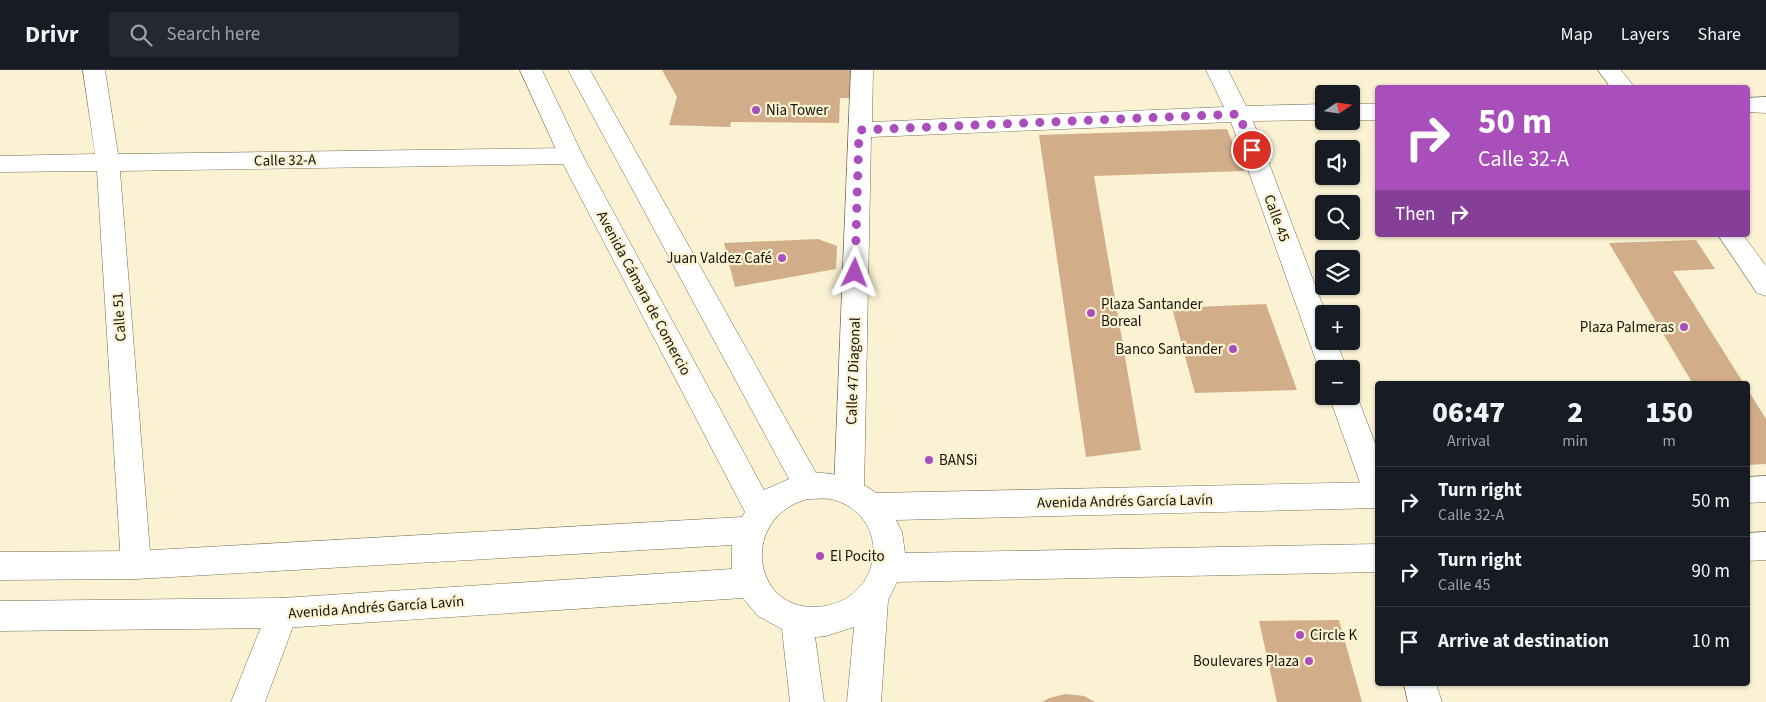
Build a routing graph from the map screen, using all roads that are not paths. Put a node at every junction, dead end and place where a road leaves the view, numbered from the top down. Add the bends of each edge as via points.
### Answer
1 (94, 70) edge
2 (531, 70) edge
3 (579, 70) edge
4 (862, 70) edge
5 (1218, 70) edge
6 (1609, 70) edge
7 (1622, 85) edge
8 (1750, 105) edge
9 (1766, 105) edge
10 (1315, 112) edge
11 (1360, 112) edge
12 (1375, 112) edge
13 (1239, 114) junction
14 (859, 130) junction
15 (571, 156) junction
16 (108, 162) junction
17 (0, 164) edge
18 (1731, 237) edge
19 (1766, 286) edge
20 (1330, 360) edge
21 (1346, 405) edge
22 (1375, 482) edge
23 (808, 486) junction
24 (1766, 489) edge
25 (1750, 490) edge
26 (1375, 494) edge
27 (861, 499) junction
28 (755, 521) junction
29 (1766, 546) edge
30 (1750, 547) edge
31 (1375, 558) edge
32 (136, 565) junction
33 (0, 566) edge
34 (889, 568) junction
35 (751, 583) junction
36 (872, 598) junction
37 (282, 613) junction
38 (0, 616) edge
39 (797, 620) junction
40 (1421, 686) edge
41 (248, 702) edge
42 (807, 702) edge
43 (864, 702) edge
44 (1425, 702) edge

1 - 16 main road, Calle 51
2 - 15 main road, Avenida Cámara de Comercio
3 - 23 main road
4 - 14 main road, Calle 47 Diagonal
5 - 13 main road, Calle 45
6 - 7 main road
8 - 9 main road
10 - 13 main road
11 - 12 main road
13 - 14 main road
13 - 20 main road, Calle 45
14 - 27 main road, Calle 47 Diagonal
15 - 16 main road, Calle 32-A
15 - 28 main road, Avenida Cámara de Comercio
16 - 17 main road, Calle 32-A
16 - 32 main road, Calle 51
18 - 19 main road
21 - 22 main road
23 - 27 main road via 829,486
23 - 28 main road via 774,500
24 - 25 main road
26 - 27 main road, Avenida Andrés García Lavín
27 - 34 main road via 885,525 890,546
28 - 32 main road
28 - 35 main road via 745,548
29 - 30 main road
31 - 34 main road
32 - 33 main road
34 - 36 main road
35 - 37 main road, Avenida Andrés García Lavín
35 - 39 main road via 762,600
36 - 39 main road via 838,618 818,622
36 - 43 main road
37 - 38 main road, Avenida Andrés García Lavín
37 - 41 main road
39 - 42 main road
40 - 44 main road

